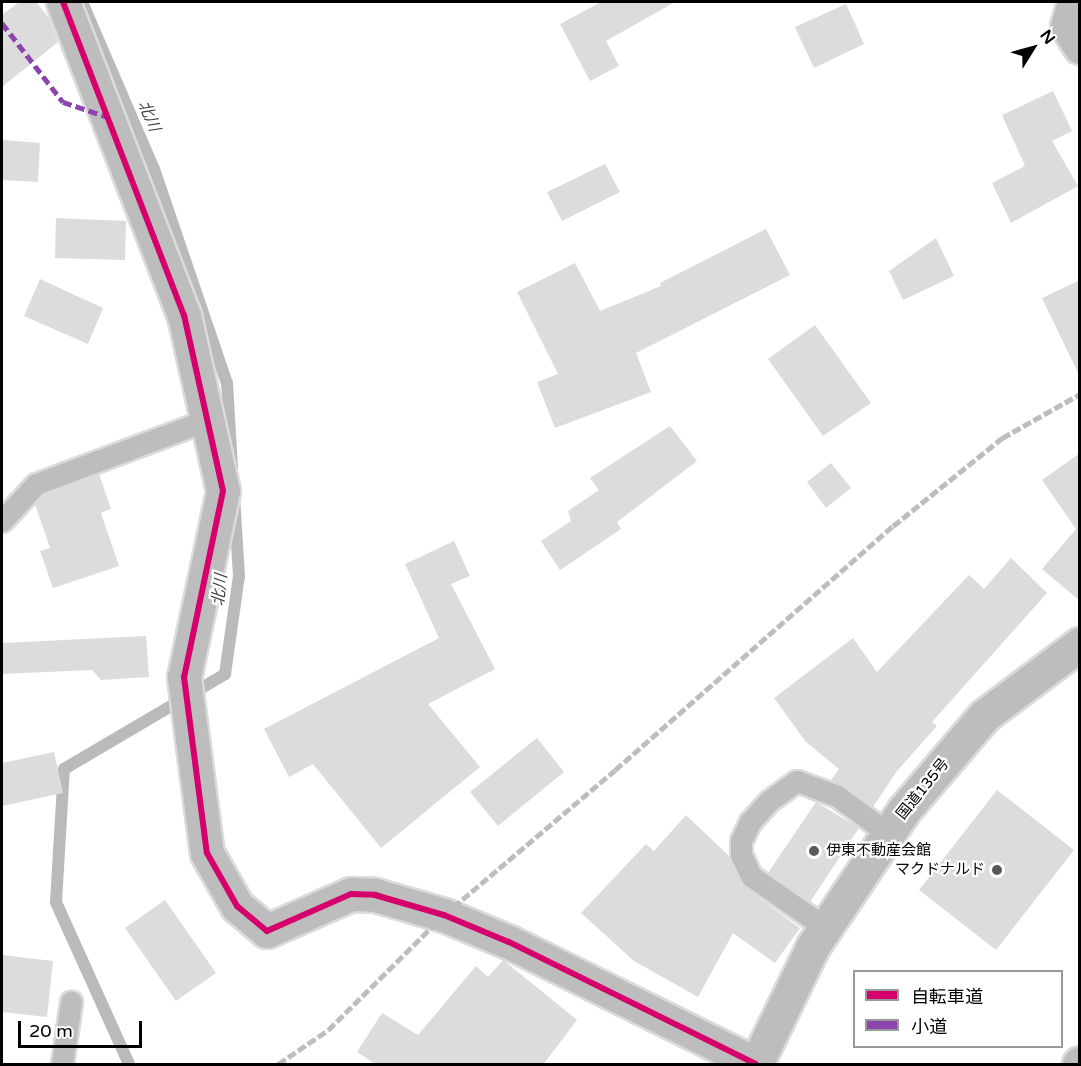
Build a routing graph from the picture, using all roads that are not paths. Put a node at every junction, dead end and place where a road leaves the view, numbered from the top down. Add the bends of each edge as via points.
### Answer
1 (63, 2) edge
2 (1074, 2) edge
3 (1080, 47) edge
4 (207, 420) junction
5 (2, 521) edge
6 (1080, 644) edge
7 (889, 834) junction
8 (826, 928) junction
9 (71, 1002) dead end
10 (756, 1064) edge
11 (62, 1065) edge

1 - 4 main road via 184,315
2 - 3 main road via 1068,26
4 - 5 lane via 36,484
4 - 10 main road via 223,491 184,677 207,853 237,906 267,931 351,894 375,895 444,915 509,942
6 - 7 main road, 国道135号 via 984,716
7 - 8 main road, 国道135号
7 - 8 lane via 837,796 797,781 769,801 750,822 741,841 741,855 751,876
8 - 10 main road, 国道135号
9 - 11 lane

